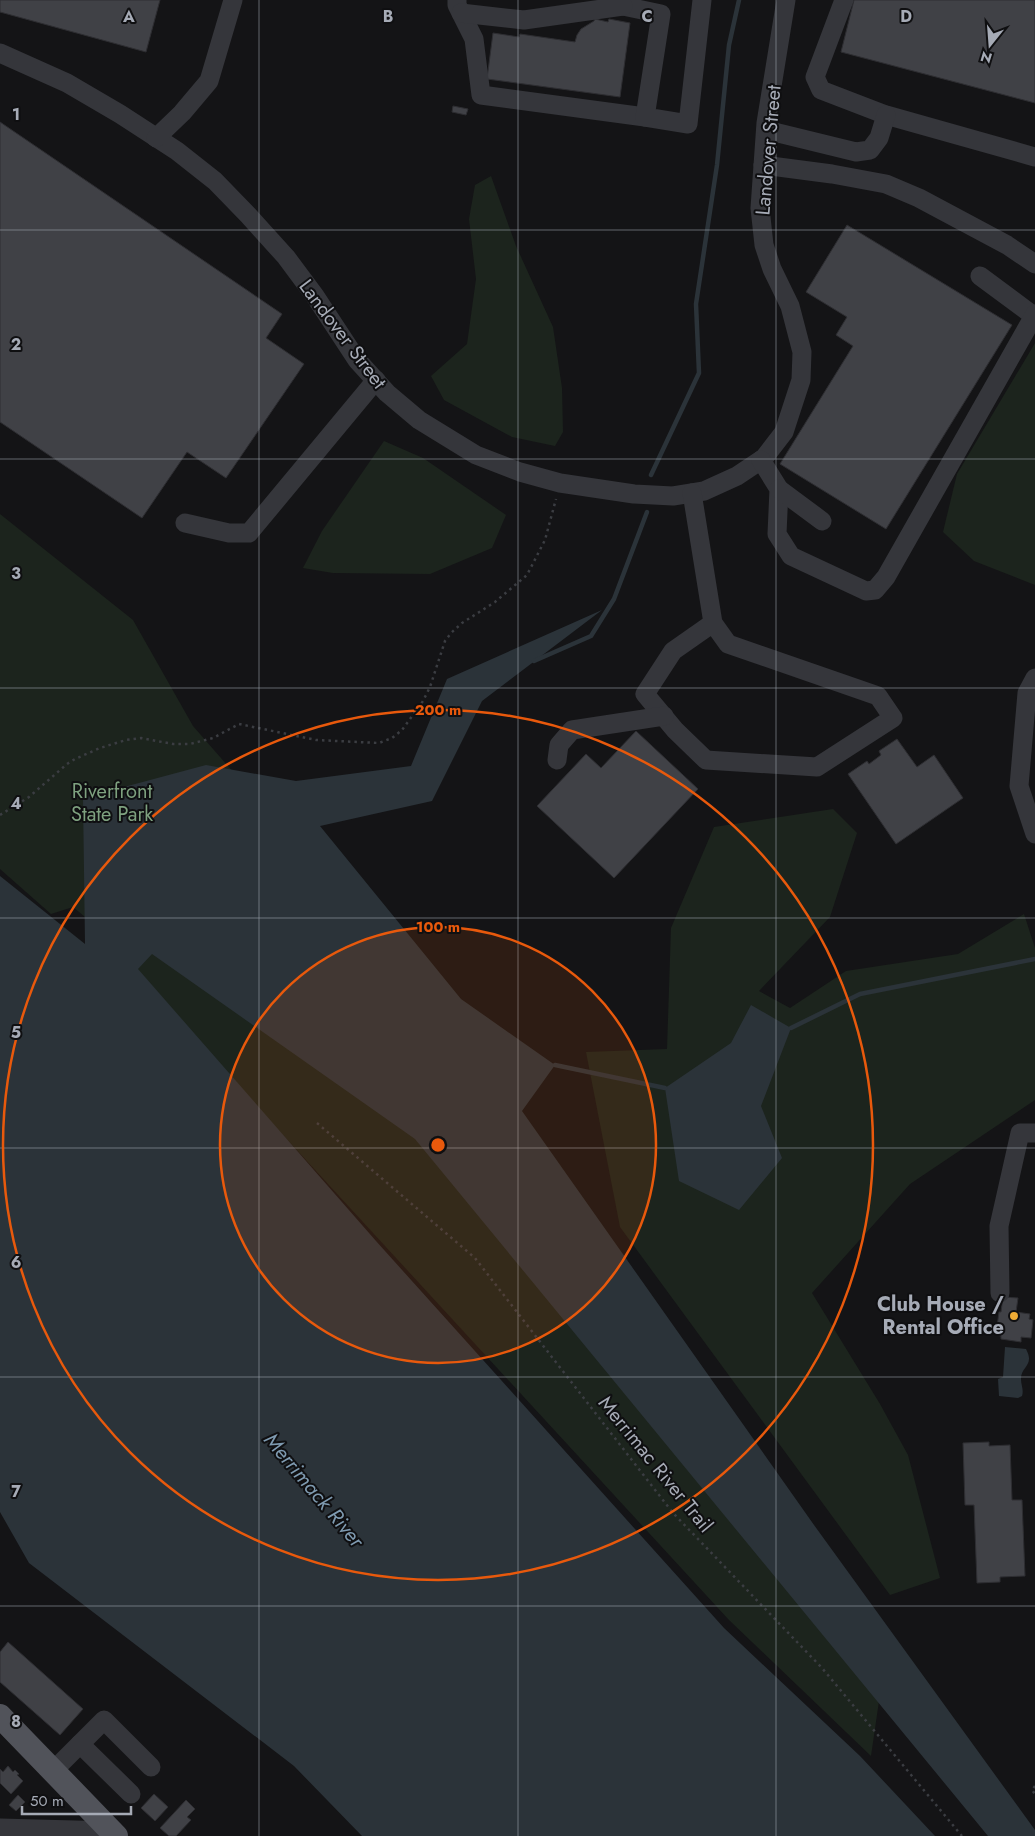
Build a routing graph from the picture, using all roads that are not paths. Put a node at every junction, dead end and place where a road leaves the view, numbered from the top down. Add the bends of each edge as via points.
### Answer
1 (233, 0) edge
2 (702, 0) edge
3 (786, 0) edge
4 (844, 0) edge
5 (623, 3) edge
6 (459, 7) edge
7 (0, 53) edge
8 (886, 115) junction
9 (645, 117) junction
10 (766, 130) junction
11 (156, 138) junction
12 (1035, 157) edge
13 (763, 165) junction
14 (1035, 264) edge
15 (980, 276) dead end
16 (1034, 315) edge
17 (376, 380) junction
18 (761, 460) junction
19 (779, 489) junction
20 (692, 493) junction
21 (822, 521) dead end
22 (185, 523) dead end
23 (713, 623) junction
24 (1035, 678) edge
25 (664, 716) junction
26 (557, 760) dead end
27 (1035, 834) edge
28 (1035, 1133) edge
29 (1000, 1293) dead end
30 (0, 1716) edge
31 (80, 1744) junction
32 (151, 1767) dead end
33 (54, 1771) junction
34 (131, 1794) dead end
35 (0, 1828) edge
36 (112, 1834) edge

1 - 11 street via 209,81
2 - 9 street via 688,124
3 - 10 street, Landover Street
4 - 8 street via 815,76 821,90
5 - 6 street via 524,20
5 - 9 street via 661,14
6 - 9 street via 474,38 481,95
7 - 11 street, Landover Street via 67,83
8 - 10 street via 879,138 870,150 856,152
8 - 12 street
10 - 13 street, Landover Street
11 - 17 street, Landover Street via 215,181 261,229 315,296 357,360
13 - 14 street via 886,184 1007,245
13 - 18 street, Landover Street via 760,208 764,245 792,315 802,352 802,380 784,432
15 - 16 street
16 - 19 street via 886,577 875,590 866,591 791,556 777,534
17 - 20 street, Landover Street via 419,420 476,455 520,472 560,483 643,494 673,496
17 - 22 street via 249,533 229,533
18 - 19 street
18 - 20 street, Landover Street via 737,476
19 - 21 street
20 - 23 street
23 - 25 street via 673,651 645,694
23 - 25 street via 728,644 878,696 893,718 817,767 706,760
24 - 27 street via 1028,693 1019,786
25 - 26 street via 572,730 559,745
28 - 29 street via 1020,1133 999,1226
30 - 33 main road
31 - 32 street via 104,1720
31 - 33 street
31 - 34 street
33 - 36 main road
35 - 36 street

